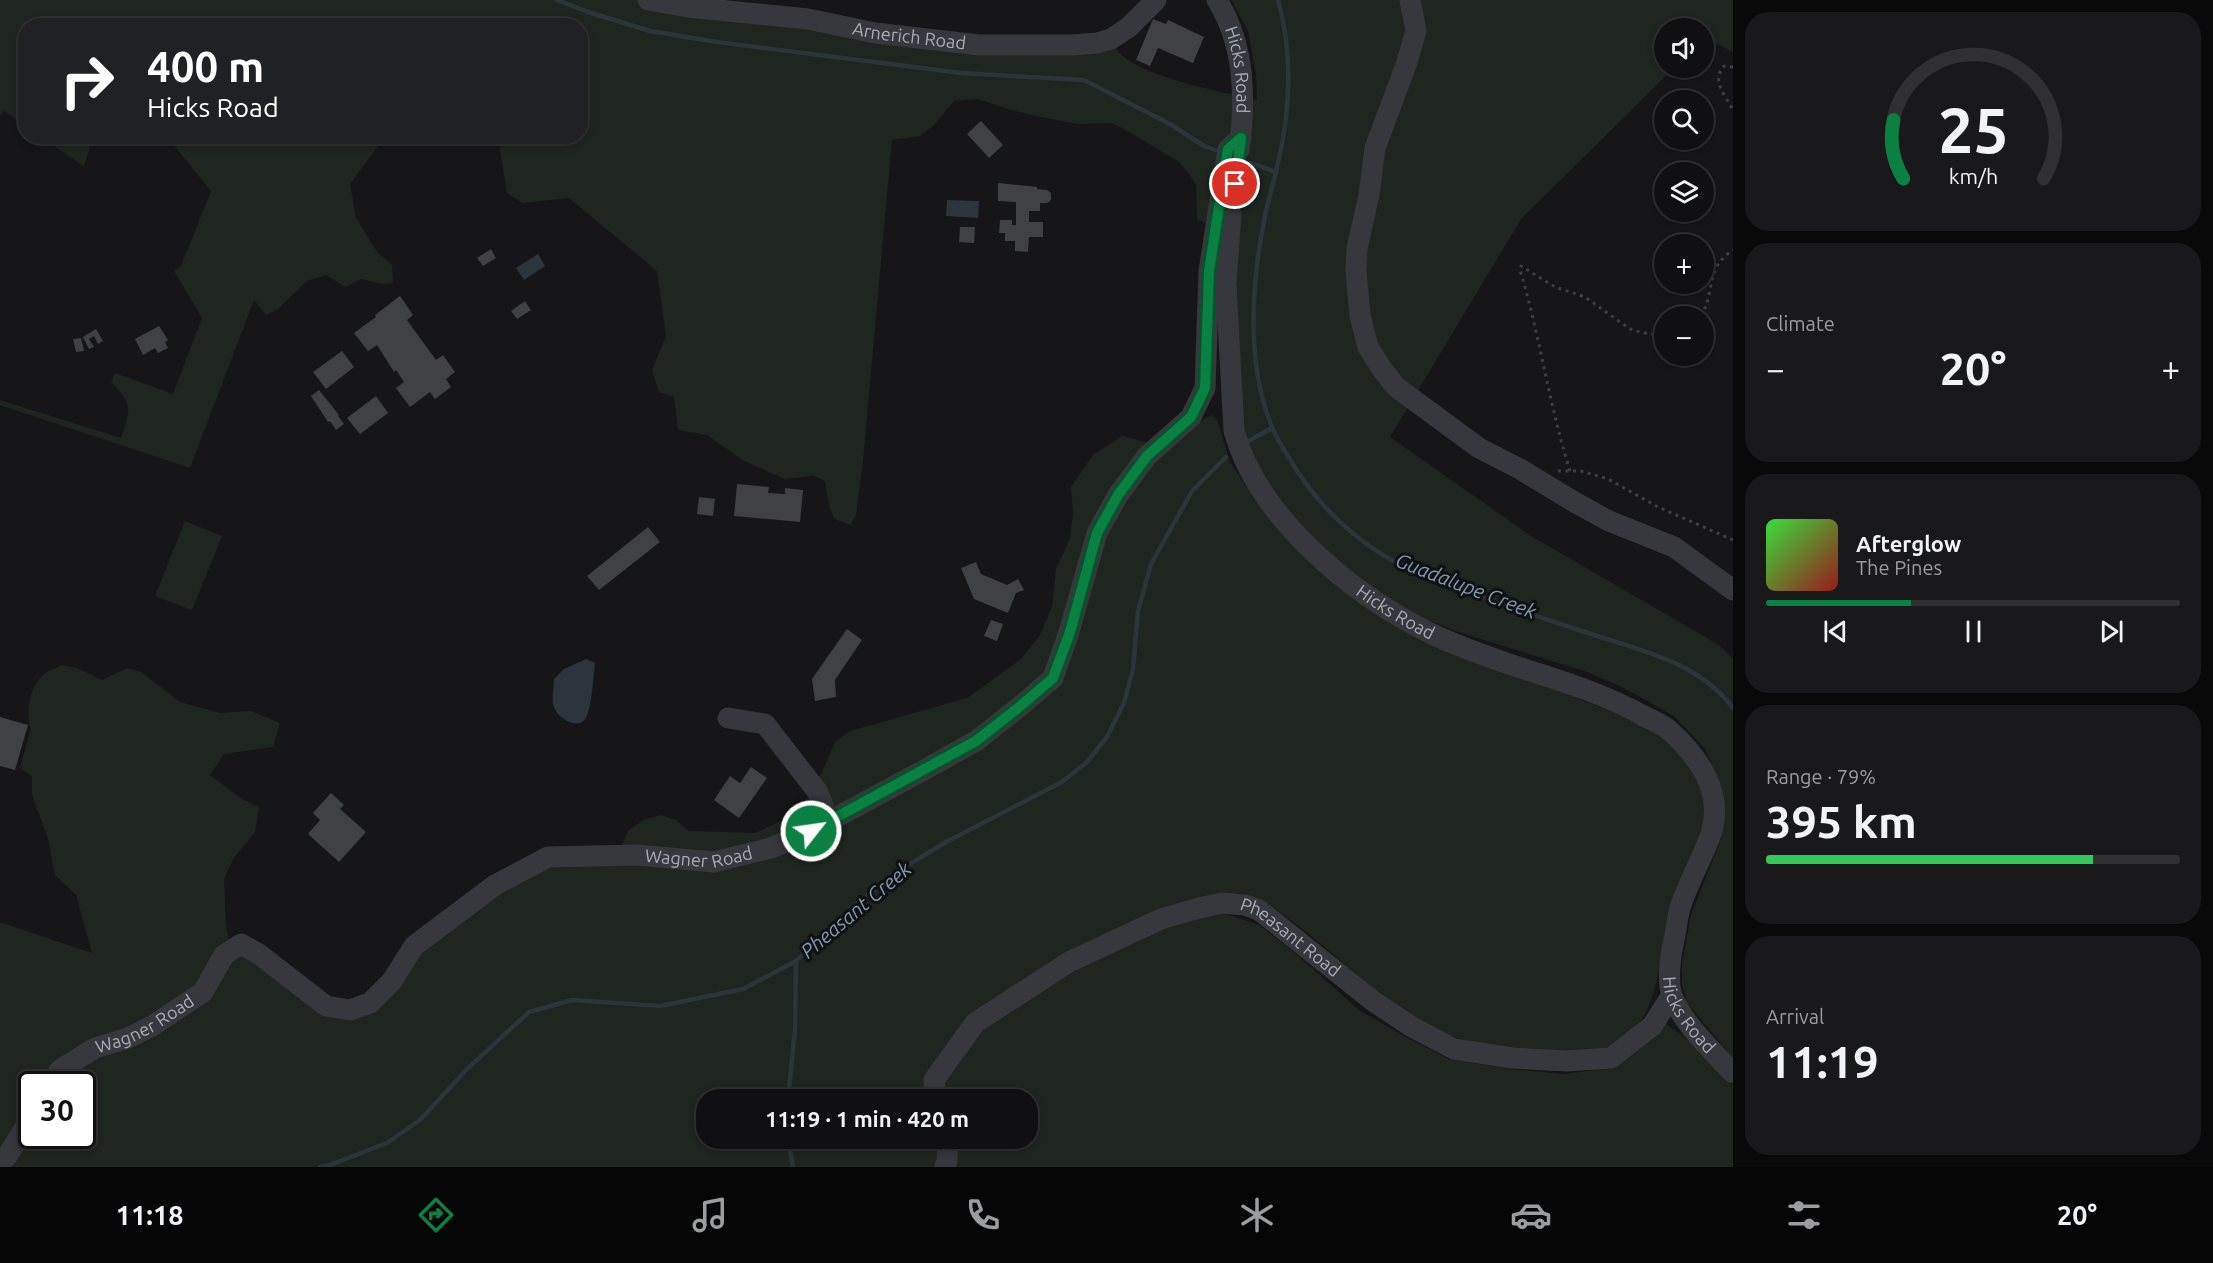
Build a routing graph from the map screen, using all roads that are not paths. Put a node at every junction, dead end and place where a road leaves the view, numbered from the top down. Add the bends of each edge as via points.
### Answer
1 (648, 0) edge
2 (1156, 0) edge
3 (1217, 0) edge
4 (1410, 0) edge
5 (1241, 138) junction
6 (1733, 590) edge
7 (728, 718) dead end
8 (829, 820) junction
9 (1672, 995) junction
10 (59, 1071) edge
11 (1733, 1073) edge
12 (935, 1089) edge
13 (18, 1139) edge
14 (948, 1149) edge
15 (0, 1163) edge
16 (945, 1167) edge

1 - 2 street, Arnerich Road via 979,45 1097,43 1129,27
3 - 5 street, Hicks Road via 1228,18 1239,52 1244,100
4 - 6 street via 1416,31 1375,148 1357,248 1360,315 1368,347 1396,387 1479,448 1609,521 1674,547
5 - 8 street, Wagner Road via 1228,149 1209,271 1205,388 1191,417 1147,456 1118,495 1097,533 1053,678 976,741
5 - 9 street, Hicks Road via 1226,284 1233,431 1239,451 1261,489 1298,536 1343,578 1379,603 1451,643 1619,702 1669,729 1695,756 1709,779 1715,809 1711,832 1680,908 1671,957
7 - 8 street via 765,724 817,791
8 - 10 street, Wagner Road via 771,848 714,862 637,855 548,857 495,885 414,946 392,981 370,1003 350,1010 326,1006 242,944 224,955 203,992 152,1026 95,1048
9 - 11 street, Hicks Road via 1683,1016
9 - 12 street, Pheasant Road via 1652,1026 1611,1058 1512,1058 1454,1049 1373,1001 1259,910 1222,903 1161,919 1122,936 1069,962 992,1011 975,1023 934,1080
13 - 15 street
14 - 16 street

